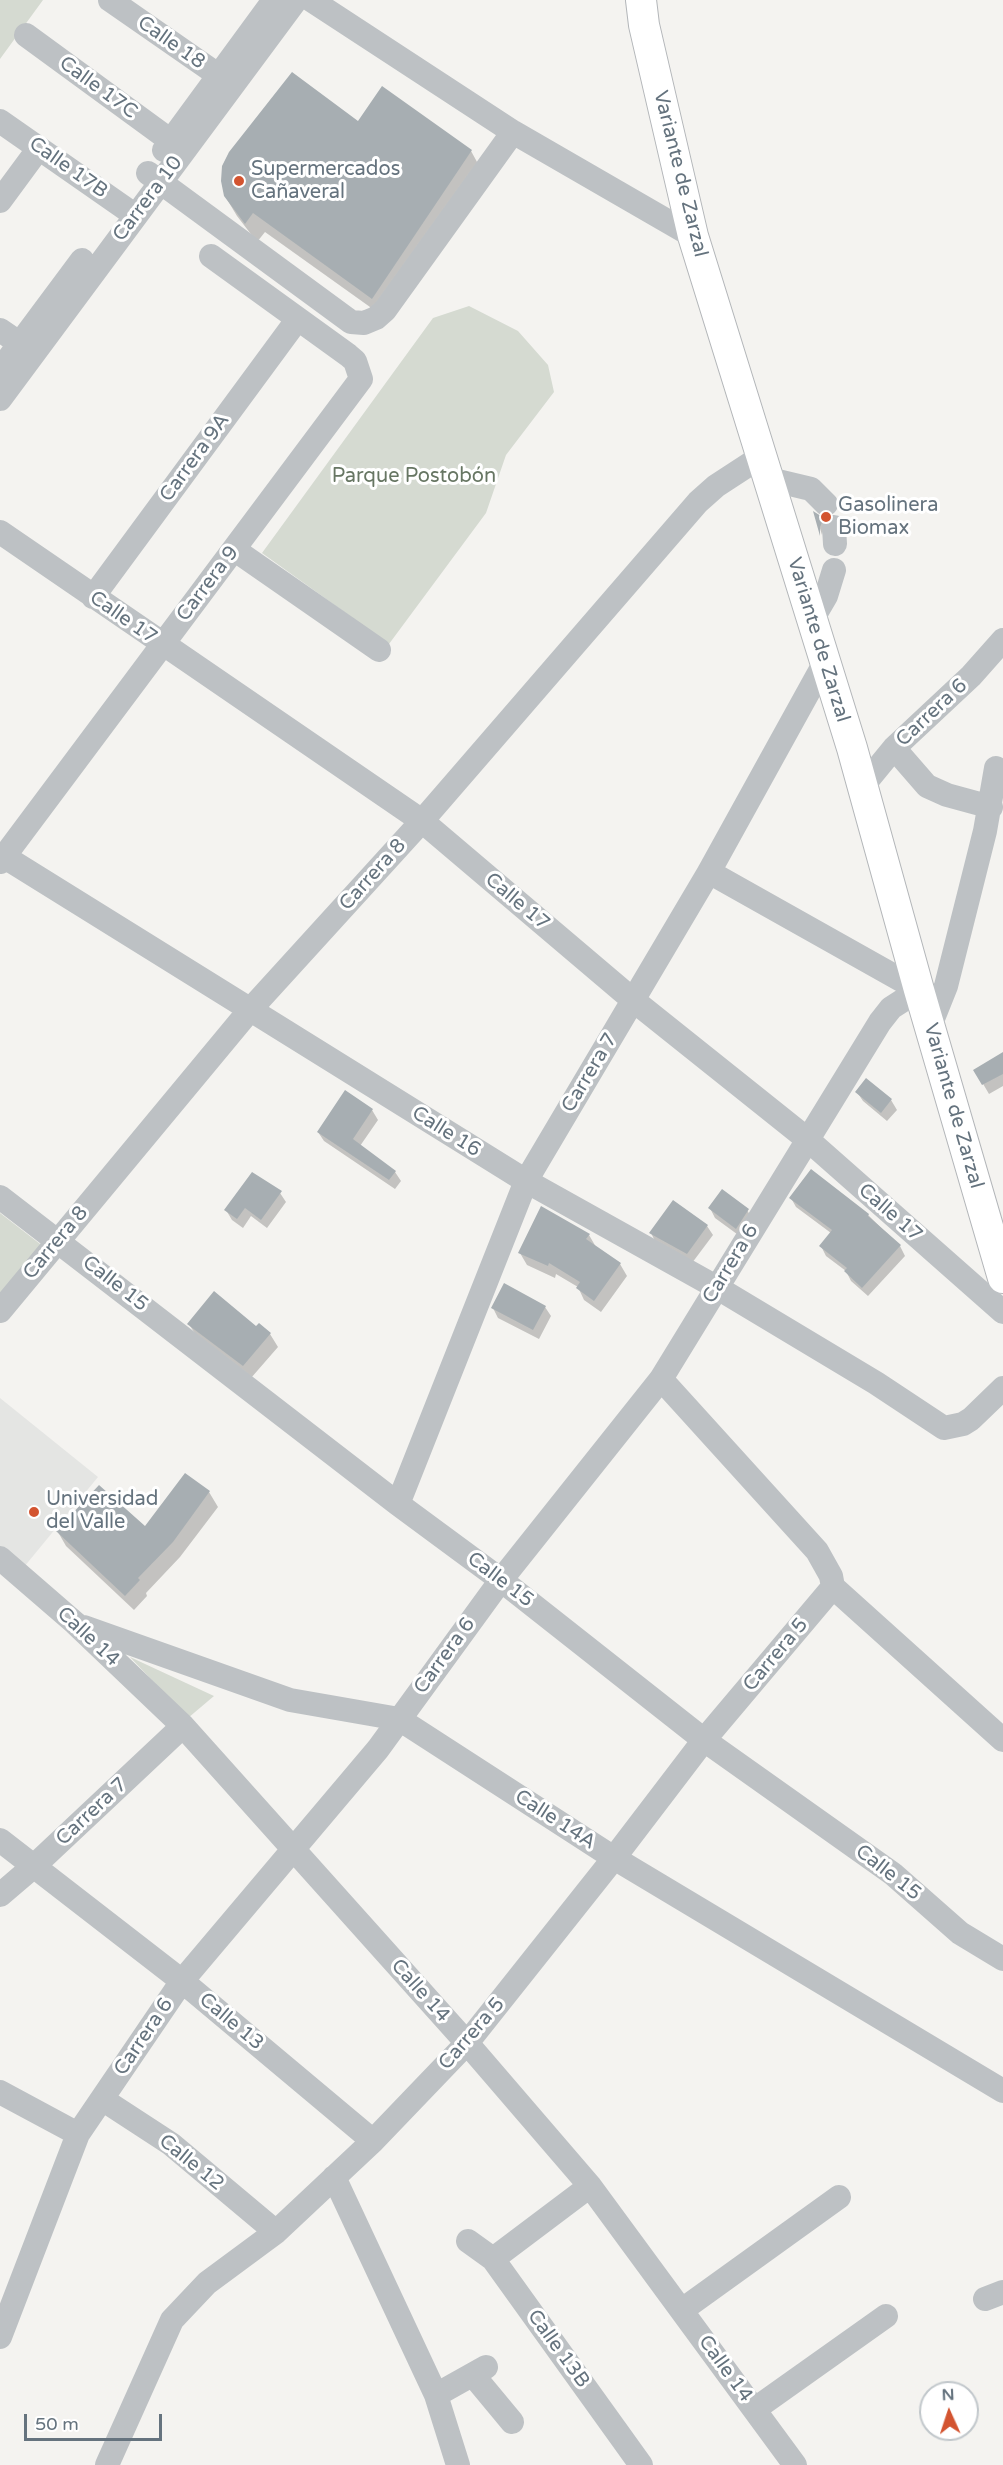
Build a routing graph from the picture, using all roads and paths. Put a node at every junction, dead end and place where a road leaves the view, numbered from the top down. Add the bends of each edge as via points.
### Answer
1 (110, 0) edge
2 (274, 0) edge
3 (296, 0) edge
4 (311, 0) edge
5 (641, 0) edge
6 (26, 35) dead end
7 (225, 80) junction
8 (0, 121) edge
9 (513, 132) junction
10 (171, 141) junction
11 (39, 148) junction
12 (154, 178) junction
13 (0, 201) edge
14 (130, 212) junction
15 (693, 236) junction
16 (211, 256) dead end
17 (297, 320) junction
18 (9, 337) edge
19 (0, 370) edge
20 (0, 399) edge
21 (766, 467) junction
22 (826, 504) dead end
23 (0, 532) edge
24 (235, 550) junction
25 (834, 570) dead end
26 (93, 597) junction
27 (812, 621) junction
28 (1003, 640) edge
29 (162, 645) junction
30 (379, 650) dead end
31 (825, 662) junction
32 (894, 748) junction
33 (996, 768) dead end
34 (862, 787) junction
35 (991, 807) junction
36 (422, 821) junction
37 (1, 858) edge
38 (709, 872) junction
39 (919, 990) junction
40 (633, 1000) junction
41 (249, 1011) junction
42 (930, 1026) junction
43 (807, 1139) junction
44 (526, 1181) junction
45 (0, 1197) edge
46 (58, 1240) junction
47 (1003, 1278) edge
48 (716, 1287) junction
49 (0, 1311) edge
50 (1003, 1312) edge
51 (661, 1379) junction
52 (1003, 1388) edge
53 (398, 1504) junction
54 (0, 1558) edge
55 (501, 1580) junction
56 (833, 1587) junction
57 (75, 1623) junction
58 (399, 1719) junction
59 (183, 1726) junction
60 (704, 1740) junction
61 (1003, 1740) edge
62 (0, 1840) edge
63 (292, 1849) junction
64 (614, 1858) junction
65 (34, 1866) junction
66 (0, 1895) edge
67 (1003, 1959) edge
68 (182, 1981) junction
69 (467, 2043) junction
70 (1003, 2091) edge
71 (0, 2092) edge
72 (102, 2099) junction
73 (78, 2134) junction
74 (373, 2141) junction
75 (334, 2177) junction
76 (590, 2186) junction
77 (839, 2197) dead end
78 (276, 2232) junction
79 (468, 2241) dead end
80 (493, 2259) junction
81 (682, 2310) junction
82 (886, 2316) dead end
83 (0, 2337) edge
84 (436, 2396) junction
85 (755, 2409) junction
86 (512, 2422) dead end
87 (107, 2465) edge
88 (458, 2465) edge
89 (641, 2465) edge
90 (795, 2465) edge

1 - 7 street, Calle 18
2 - 7 street, Carrera 10
3 - 7 street, Carrera 10
4 - 9 street
5 - 15 main road, Variante de Zarzal
6 - 10 street, Calle 17C
7 - 10 street, Carrera 10
7 - 12 street, Carrera 10
8 - 11 street, Calle 17B
9 - 12 street via 385,310 364,323 351,322
9 - 15 street
10 - 12 street, Carrera 10
11 - 13 street
11 - 14 street, Calle 17B
12 - 14 street, Carrera 10
14 - 18 street, Carrera 10
14 - 20 street, Carrera 10
15 - 21 main road, Variante de Zarzal
16 - 17 street
17 - 24 street, Carrera 9 via 355,361 361,379
17 - 26 street, Carrera 9A
18 - 19 street, Carrera 10
21 - 22 street via 811,489
21 - 27 main road, Variante de Zarzal
21 - 36 street, Carrera 8 via 716,486 698,502
23 - 26 street, Calle 17
24 - 29 street, Carrera 9
24 - 30 street
25 - 27 street
26 - 29 street, Calle 17
27 - 31 main road, Variante de Zarzal
28 - 32 street, Carrera 6 via 971,676
29 - 36 street, Calle 17
29 - 37 street, Carrera 9
31 - 34 main road, Variante de Zarzal
31 - 38 street, Carrera 7
32 - 34 street, Carrera 6
32 - 35 street via 927,786
33 - 35 street
34 - 39 main road, Variante de Zarzal
35 - 42 street via 946,986
36 - 40 street, Calle 17
36 - 41 street, Carrera 8
37 - 41 street, Calle 16
38 - 39 street
38 - 40 street, Carrera 7
39 - 42 main road, Variante de Zarzal
39 - 43 street, Carrera 6 via 891,1008 880,1022
40 - 43 street, Calle 17
40 - 44 street, Carrera 7
41 - 44 street, Calle 16
41 - 46 street, Carrera 8
42 - 47 main road, Variante de Zarzal
43 - 48 street, Carrera 6
43 - 50 street, Calle 17
44 - 48 street, Calle 16
44 - 53 street, Carrera 7
45 - 46 street, Calle 15
46 - 49 street, Carrera 8
46 - 53 street, Calle 15
48 - 51 street, Carrera 6
48 - 52 street, Calle 16 via 944,1428 971,1419
51 - 55 street, Carrera 6
51 - 56 street via 817,1551
53 - 55 street, Calle 15
54 - 57 street, Calle 14
55 - 58 street, Carrera 6
55 - 60 street, Calle 15
56 - 60 street, Carrera 5
56 - 61 street
57 - 58 street, Calle 14A via 290,1700
57 - 59 street, Calle 14
58 - 63 street, Carrera 6
58 - 64 street, Calle 14A
59 - 63 street, Calle 14
59 - 65 street, Carrera 7
60 - 64 street, Carrera 5
60 - 67 street, Calle 15 via 893,1874 960,1933
62 - 65 street, Calle 13
63 - 68 street, Carrera 6
63 - 69 street, Calle 14
64 - 69 street, Carrera 5
64 - 70 street, Calle 14A
65 - 66 street, Carrera 7
65 - 68 street, Calle 13
68 - 72 street, Carrera 6
68 - 74 street, Calle 13
69 - 74 street, Carrera 5
69 - 76 street, Calle 14
71 - 73 street
72 - 73 street, Carrera 6
72 - 78 street, Calle 12 via 171,2144
73 - 83 street, Carrera 6
74 - 75 street, Carrera 5
75 - 78 street, Carrera 5
75 - 84 street
76 - 80 street
76 - 81 street, Calle 14
77 - 81 street
78 - 87 street, Carrera 5 via 207,2283 171,2320
79 - 80 street, Calle 13B
80 - 89 street, Calle 13B
81 - 85 street, Calle 14
82 - 85 street
84 - 86 street via 480,2370
84 - 88 street
85 - 90 street, Calle 14

